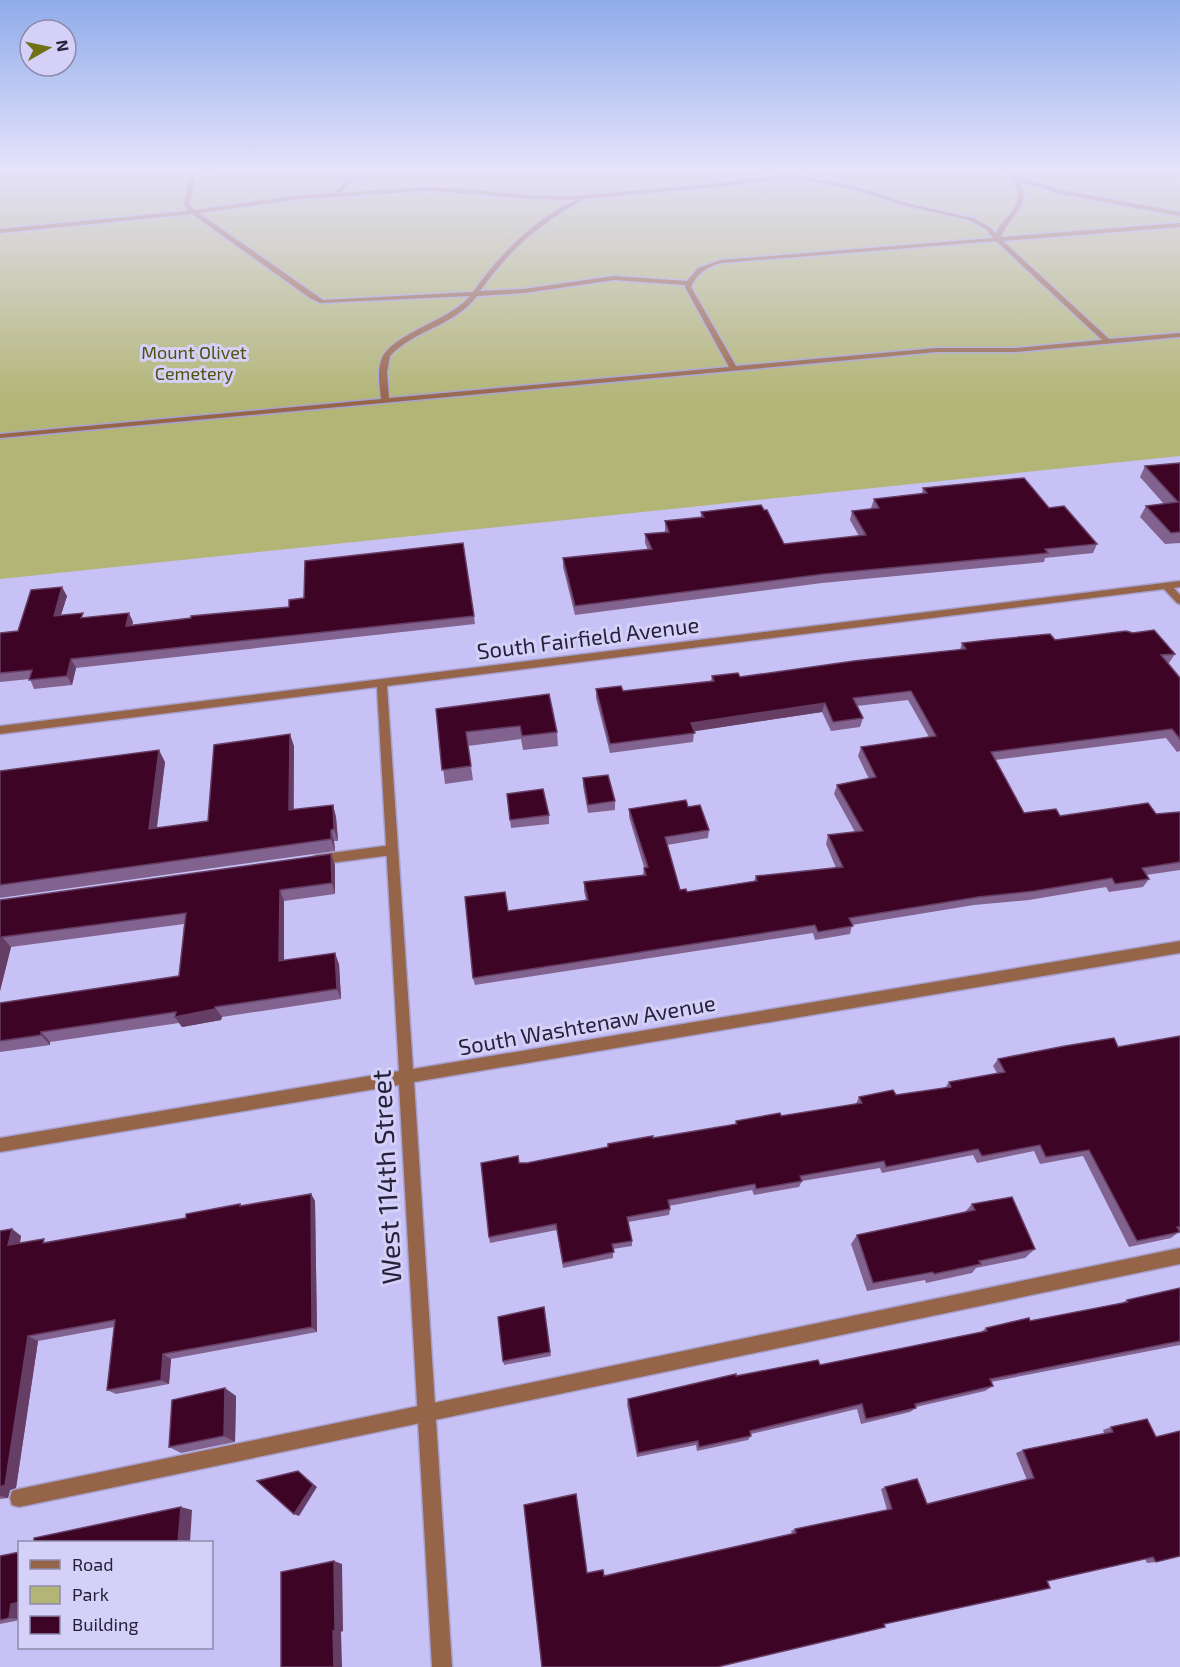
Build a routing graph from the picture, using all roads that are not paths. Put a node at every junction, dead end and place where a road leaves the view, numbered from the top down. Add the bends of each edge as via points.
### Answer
1 (243, 248) edge
2 (516, 248) edge
3 (888, 248) edge
4 (1006, 248) edge
5 (688, 283) junction
6 (475, 294) junction
7 (1180, 334) edge
8 (1107, 341) junction
9 (734, 369) junction
10 (385, 401) junction
11 (0, 436) edge
12 (1180, 584) edge
13 (1167, 586) junction
14 (1180, 601) edge
15 (382, 683) junction
16 (0, 730) edge
17 (392, 850) junction
18 (306, 862) edge
19 (1180, 947) edge
20 (406, 1077) junction
21 (0, 1145) edge
22 (1180, 1256) edge
23 (426, 1412) junction
24 (19, 1498) dead end
25 (442, 1667) edge

1 - 6 street via 322,302
2 - 6 street
3 - 5 street via 724,261 706,265
4 - 8 street
5 - 6 street via 614,278 546,289
5 - 9 street
6 - 10 street via 459,311 387,355
7 - 8 street
8 - 9 street
9 - 10 street
10 - 11 street
12 - 13 street, South Fairfield Avenue
13 - 14 street
13 - 15 street, South Fairfield Avenue
15 - 16 street, South Fairfield Avenue
15 - 17 street, West 114th Street
17 - 18 street
17 - 20 street, West 114th Street
19 - 20 street, South Washtenaw Avenue
20 - 21 street, South Washtenaw Avenue
20 - 23 street, West 114th Street
22 - 23 street
23 - 24 street
23 - 25 street, West 114th Street

